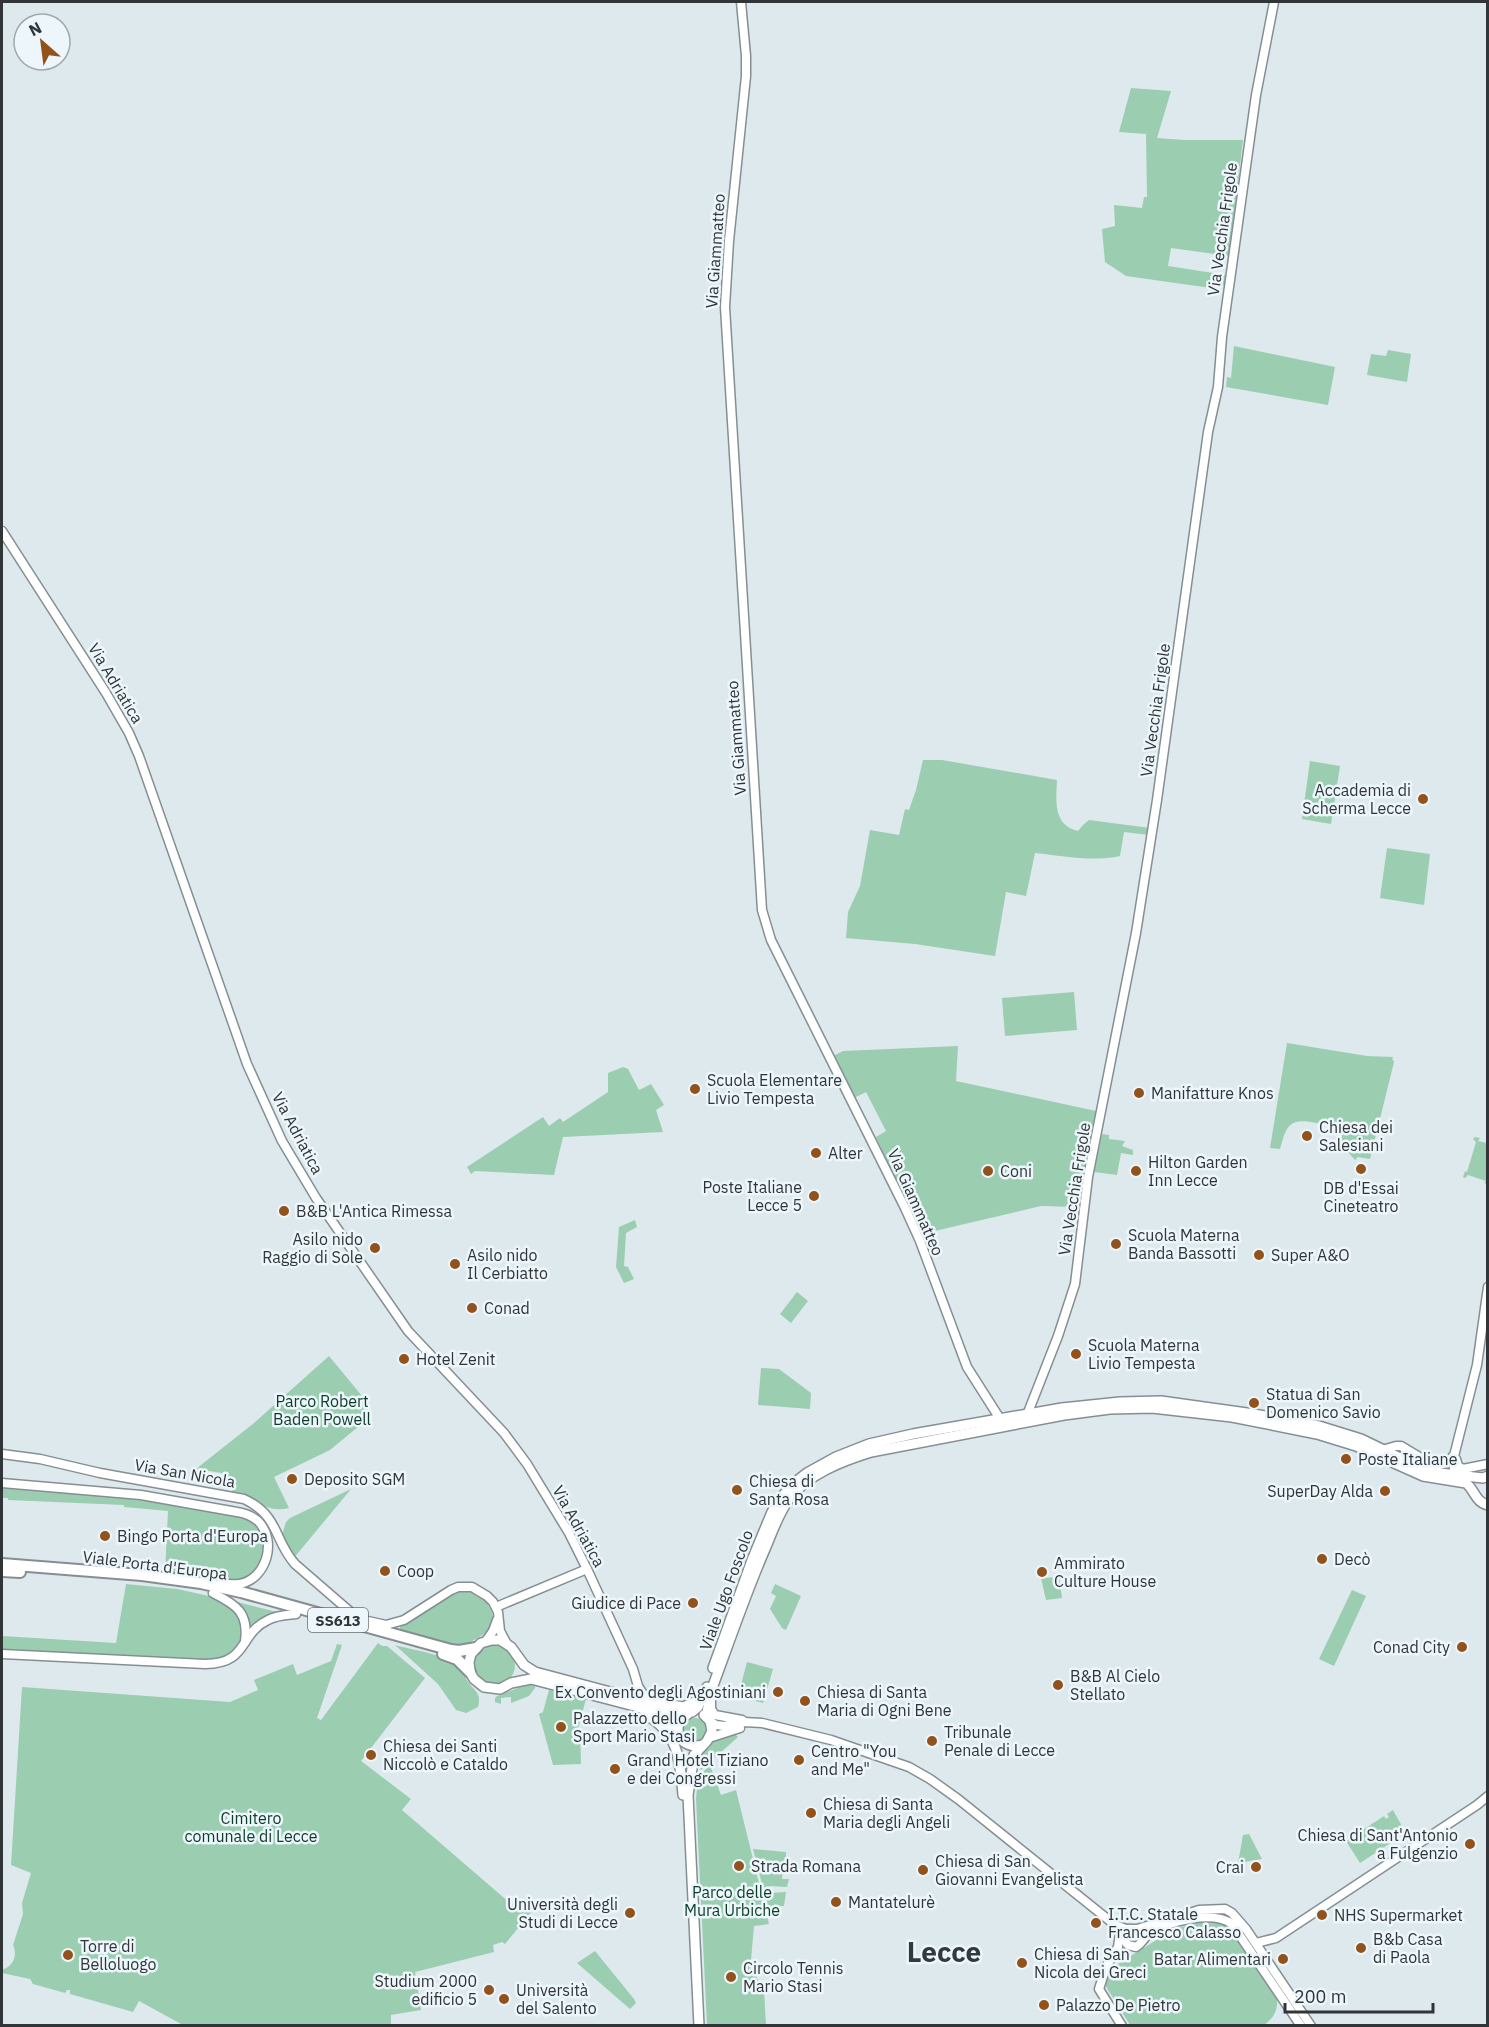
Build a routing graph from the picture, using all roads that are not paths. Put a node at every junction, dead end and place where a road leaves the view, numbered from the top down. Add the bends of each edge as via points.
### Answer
1 (741, 2) edge
2 (1274, 2) edge
3 (2, 531) edge
4 (1488, 1287) edge
5 (1027, 1415) junction
6 (1003, 1423) junction
7 (1382, 1450) junction
8 (1456, 1453) junction
9 (2, 1454) edge
10 (1488, 1464) edge
11 (1461, 1476) junction
12 (1485, 1477) edge
13 (2, 1483) edge
14 (1475, 1496) junction
15 (1488, 1506) edge
16 (2, 1564) edge
17 (587, 1569) junction
18 (2, 1571) edge
19 (201, 1583) junction
20 (213, 1593) junction
21 (496, 1607) junction
22 (296, 1614) junction
23 (498, 1620) junction
24 (486, 1641) junction
25 (245, 1642) junction
26 (507, 1644) junction
27 (476, 1648) junction
28 (2, 1654) edge
29 (518, 1659) junction
30 (470, 1672) junction
31 (511, 1683) junction
32 (713, 1688) junction
33 (703, 1698) junction
34 (648, 1702) junction
35 (689, 1713) junction
36 (709, 1720) junction
37 (751, 1721) junction
38 (679, 1738) junction
39 (706, 1741) junction
40 (852, 1748) junction
41 (1487, 1796) edge
42 (1127, 1934) junction
43 (1144, 1938) junction
44 (1276, 1938) junction
45 (1256, 1943) junction
46 (1264, 1955) junction
47 (1291, 2002) junction
48 (1298, 2012) junction
49 (693, 2025) edge
50 (699, 2025) edge
51 (1122, 2025) edge
52 (1301, 2025) edge
53 (1311, 2025) edge

1 - 6 street, Via Giammatteo via 746,76 725,307 762,910 771,940 920,1241 967,1366
2 - 5 street, Via Vecchia Frigole via 1256,95 1157,800 1136,933 1088,1178 1075,1284
3 - 17 street, Via Adriatica via 129,732 247,1064 282,1141 384,1300 519,1452
4 - 8 street via 1477,1365
5 - 6 main road
5 - 7 main road via 1108,1403 1161,1401 1290,1419 1347,1434
6 - 14 main road via 1110,1409 1204,1413 1330,1437 1423,1476 1466,1483
6 - 32 main road, Viale Ugo Foscolo via 872,1452 836,1465 802,1486 780,1514
6 - 33 main road, Viale Ugo Foscolo via 912,1434 869,1444 836,1457 794,1483 772,1512 759,1541
7 - 8 street via 1401,1446 1436,1465 1447,1464
7 - 11 main road via 1423,1469
8 - 10 street via 1456,1462 1463,1469
8 - 11 street via 1453,1464
9 - 21 street, Via San Nicola via 237,1496 257,1507 272,1522 295,1564 359,1619 392,1624 465,1586 487,1596
11 - 12 main road
12 - 14 main road via 1475,1486
13 - 19 street via 141,1495 237,1512 259,1522 268,1547 265,1565 259,1572 237,1585
14 - 15 main road
16 - 19 highway, Viale Porta d'Europa
17 - 21 street
17 - 34 street, Via Adriatica
18 - 20 highway, Viale Porta d'Europa via 141,1581
19 - 27 highway, Viale Porta d'Europa / SS613 via 459,1652
20 - 22 highway, Viale Porta d'Europa
20 - 25 street via 240,1610
21 - 23 street
22 - 25 street via 267,1620
22 - 30 highway, Viale Porta d'Europa / SS613 via 450,1656
23 - 24 street
23 - 26 street
24 - 26 main road
24 - 27 main road
25 - 28 street via 230,1660 213,1664
26 - 29 main road
27 - 30 main road via 469,1662
29 - 31 main road via 518,1670
29 - 34 main road via 535,1672
30 - 31 main road, Viale Porta d'Europa via 484,1688 500,1689
31 - 38 main road, Viale Porta d'Europa via 531,1679 622,1703
32 - 36 main road, Viale Ugo Foscolo
32 - 37 street via 710,1703 715,1715
33 - 34 main road via 683,1707
33 - 35 main road, Viale Ugo Foscolo
34 - 35 main road via 671,1712
35 - 36 main road via 700,1713
35 - 38 main road via 679,1722
36 - 37 street via 724,1726
36 - 39 main road via 712,1731
37 - 40 street
38 - 39 main road via 695,1746
38 - 49 main road
39 - 40 street via 753,1727
39 - 50 main road via 692,1760 688,1795
40 - 42 street via 909,1767 935,1782
41 - 44 street
42 - 43 street via 1142,1932
42 - 43 street via 1128,1945 1133,1947 1139,1946
42 - 45 street via 1199,1910 1224,1909 1239,1919
42 - 51 street via 1099,1989
43 - 47 street via 1160,1928 1190,1919 1227,1920
44 - 45 street
44 - 46 street
45 - 46 street
46 - 47 street
47 - 48 street
48 - 52 street
48 - 53 street

